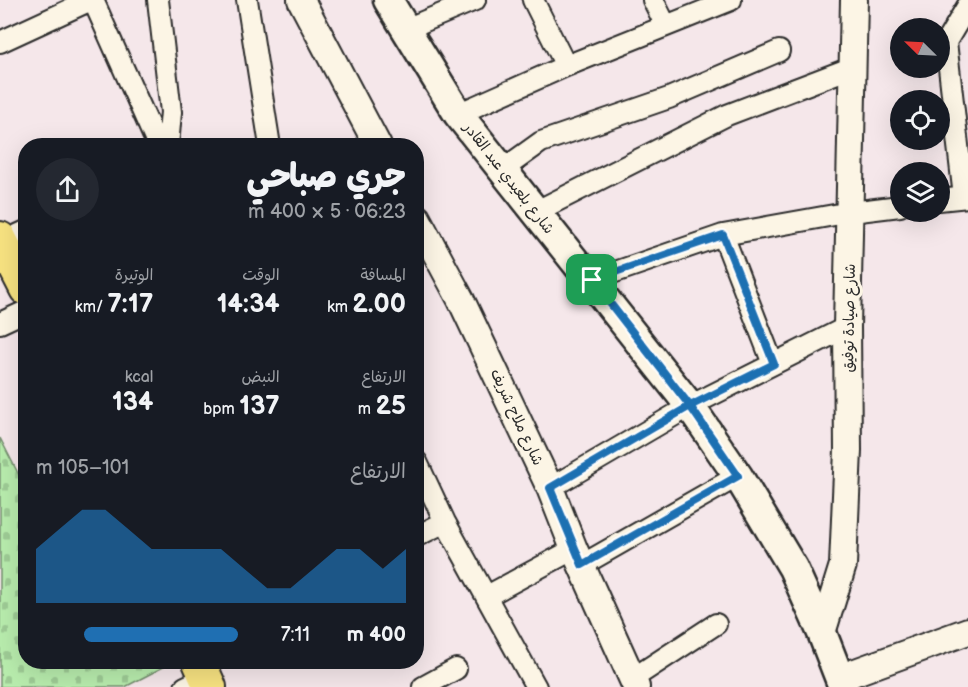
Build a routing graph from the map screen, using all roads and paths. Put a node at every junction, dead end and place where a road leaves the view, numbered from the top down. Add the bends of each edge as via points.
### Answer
1 (92, 0) edge
2 (158, 0) edge
3 (247, 0) edge
4 (301, 0) edge
5 (388, 0) edge
6 (475, 0) edge
7 (533, 0) edge
8 (653, 0) edge
9 (731, 0) edge
10 (854, 0) edge
11 (968, 5) edge
12 (666, 26) junction
13 (406, 29) junction
14 (0, 42) edge
15 (779, 51) dead end
16 (566, 66) junction
17 (853, 67) junction
18 (458, 114) junction
19 (154, 138) edge
20 (169, 138) edge
21 (269, 138) edge
22 (374, 138) edge
23 (502, 170) junction
24 (966, 197) edge
25 (950, 199) edge
26 (890, 207) edge
27 (535, 212) junction
28 (851, 212) junction
29 (424, 231) edge
30 (723, 235) junction
31 (9, 237) edge
32 (18, 265) edge
33 (592, 280) junction
34 (18, 315) edge
35 (0, 323) edge
36 (848, 327) junction
37 (774, 364) junction
38 (690, 406) junction
39 (424, 476) edge
40 (738, 476) junction
41 (550, 488) junction
42 (446, 522) junction
43 (424, 533) edge
44 (578, 557) junction
45 (487, 596) junction
46 (716, 624) dead end
47 (968, 631) edge
48 (822, 633) junction
49 (456, 669) dead end
50 (634, 683) edge
51 (841, 683) edge
52 (423, 687) edge
53 (536, 687) edge

1 - 14 street
1 - 19 street
2 - 20 street via 171,112
3 - 21 street
4 - 22 street
5 - 13 main road, شارع بلعيدي عبد القادر
6 - 13 street
7 - 16 street
8 - 12 street
9 - 12 street
10 - 17 street, شارع صيادة توفيق
11 - 24 street via 946,42
12 - 16 street
13 - 18 main road, شارع بلعيدي عبد القادر
15 - 23 street via 669,98 541,142
16 - 18 street
17 - 27 street via 727,115
17 - 28 street, شارع صيادة توفيق
18 - 23 main road, شارع بلعيدي عبد القادر
23 - 27 main road, شارع بلعيدي عبد القادر
24 - 25 street
26 - 28 street
27 - 33 main road, شارع بلعيدي عبد القادر
28 - 30 street
28 - 36 street, شارع صيادة توفيق
29 - 41 street, شارع ملاح شريف
30 - 33 street
30 - 37 street
31 - 32 main road
33 - 38 main road, شارع بلعيدي عبد القادر
34 - 35 street
36 - 37 street
36 - 48 street, شارع صيادة توفيق via 843,565
37 - 38 street
38 - 40 main road, شارع بلعيدي عبد القادر
38 - 41 street
39 - 42 street
40 - 44 street
40 - 48 main road, شارع بلعيدي عبد القادر via 793,568
41 - 44 street, شارع ملاح شريف
42 - 43 street
42 - 45 street
44 - 45 street
44 - 50 street, شارع ملاح شريف
45 - 53 street
46 - 50 street
47 - 51 street
48 - 51 main road, شارع بلعيدي عبد القادر
49 - 52 street

